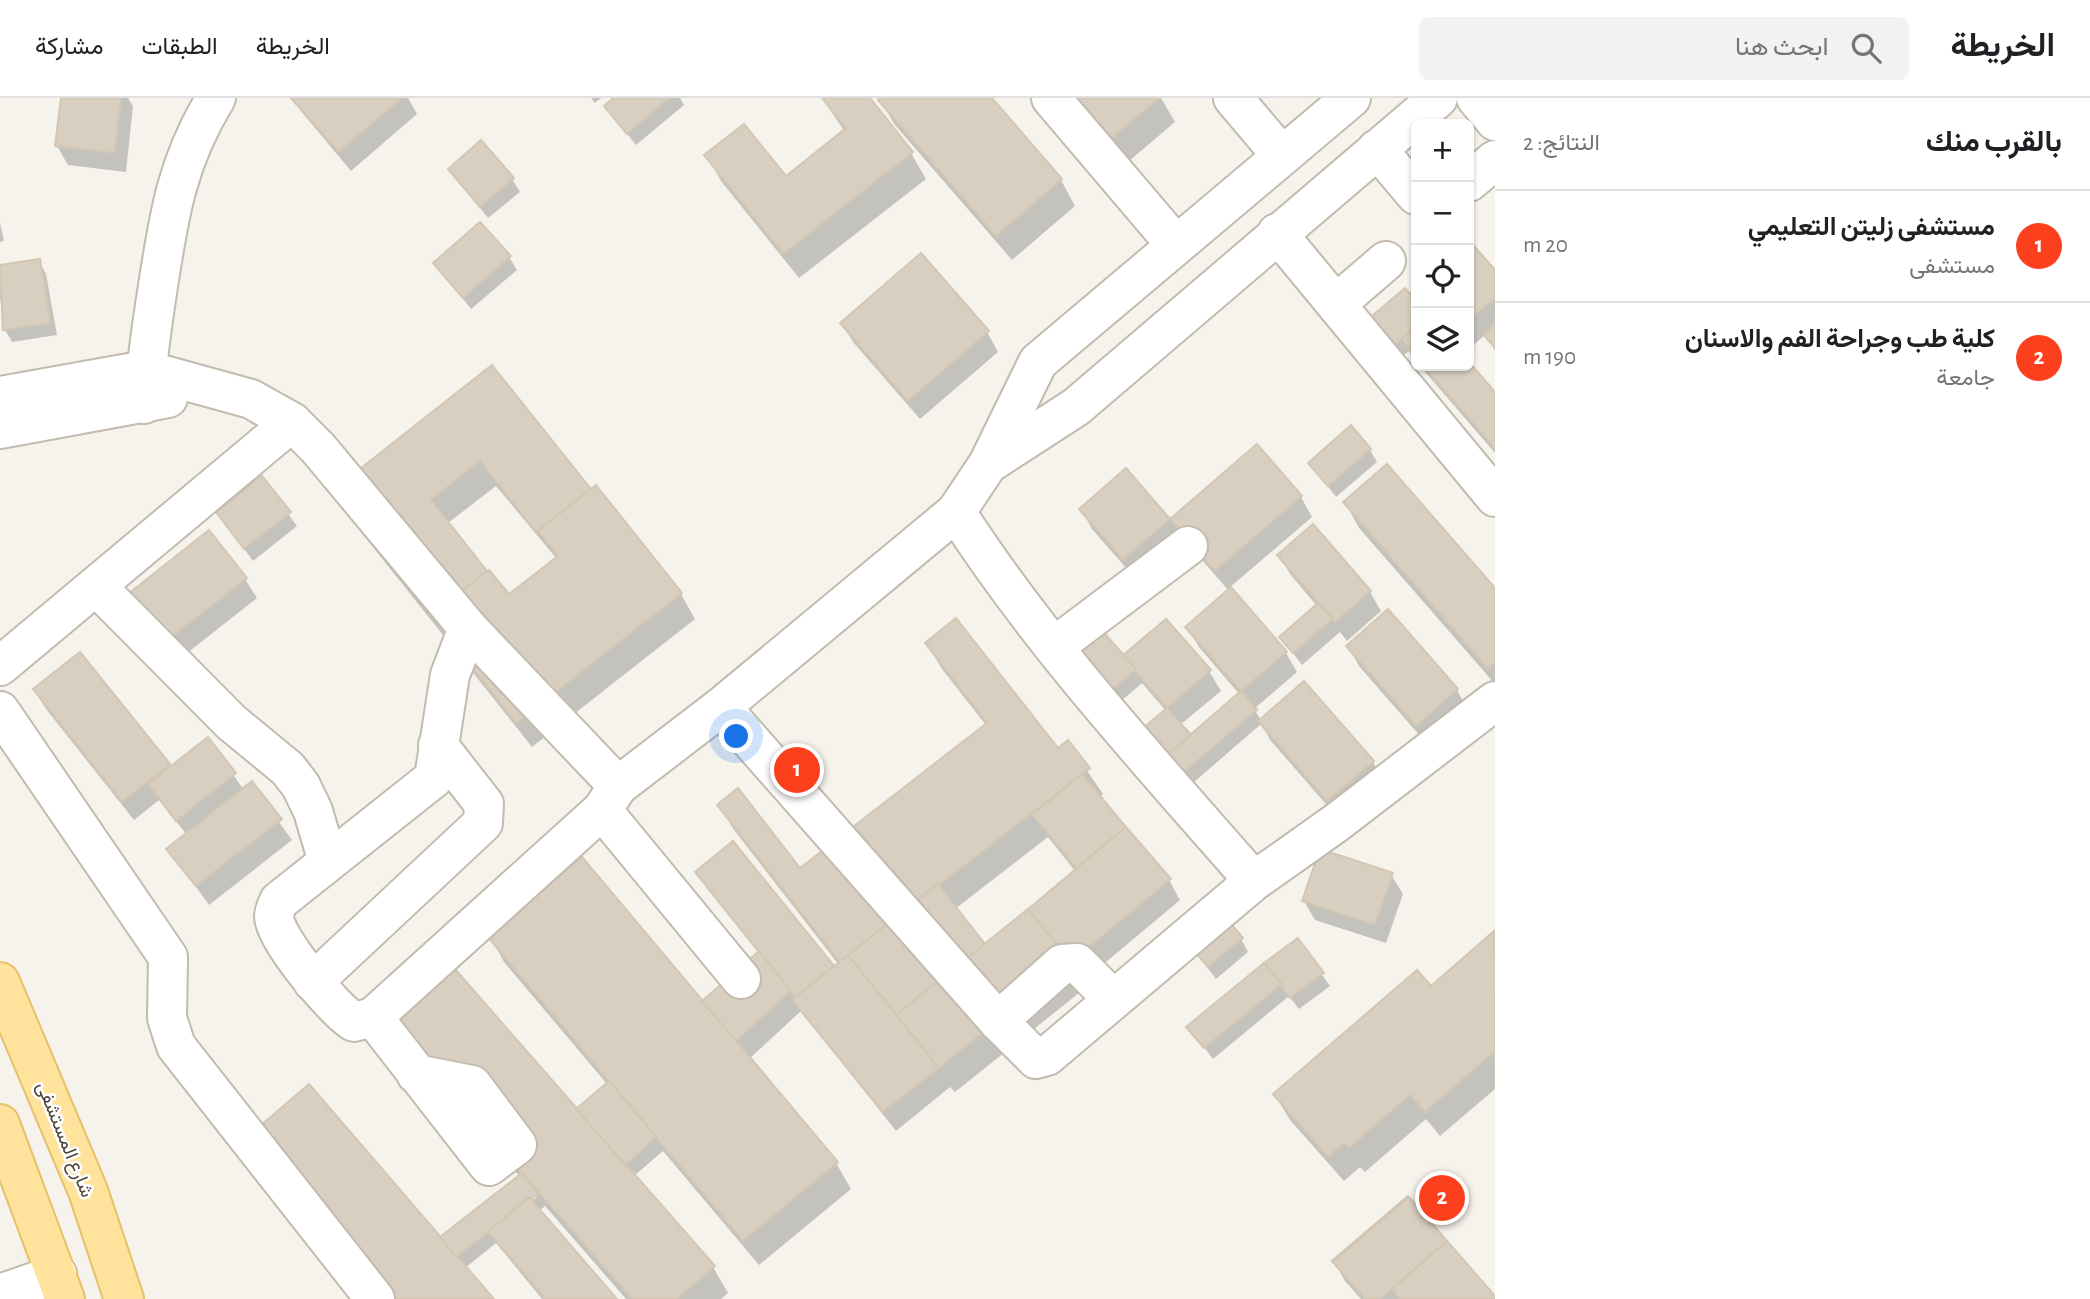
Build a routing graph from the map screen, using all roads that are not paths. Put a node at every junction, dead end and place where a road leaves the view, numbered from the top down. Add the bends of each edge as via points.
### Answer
1 (216, 98) edge
2 (1051, 98) edge
3 (1233, 98) edge
4 (1351, 98) edge
5 (1438, 98) edge
6 (1476, 98) edge
7 (1495, 121) edge
8 (1377, 149) junction
9 (1282, 156) junction
10 (1495, 160) edge
11 (1474, 178) edge
12 (1411, 189) edge
13 (1277, 233) junction
14 (1176, 245) junction
15 (1386, 261) dead end
16 (1336, 304) junction
17 (145, 387) junction
18 (0, 396) edge
19 (292, 422) junction
20 (0, 429) edge
21 (988, 464) junction
22 (1495, 497) edge
23 (956, 512) junction
24 (1188, 546) dead end
25 (96, 586) junction
26 (468, 628) junction
27 (1055, 646) junction
28 (0, 666) edge
29 (1495, 701) edge
30 (721, 707) junction
31 (0, 710) edge
32 (438, 745) junction
33 (610, 798) junction
34 (328, 862) junction
35 (1254, 881) junction
36 (741, 979) dead end
37 (0, 982) edge
38 (313, 982) junction
39 (1113, 999) junction
40 (373, 1017) junction
41 (998, 1021) junction
42 (416, 1074) dead end
43 (0, 1124) edge
44 (61, 1287) edge
45 (0, 1294) edge
46 (124, 1299) edge
47 (374, 1299) edge

1 - 17 street via 186,155 174,194
2 - 14 street
3 - 9 street
4 - 9 street
5 - 8 street
6 - 7 street
8 - 12 street
8 - 13 street
9 - 14 street
10 - 11 street
13 - 16 street
13 - 21 street via 1076,407
14 - 21 street via 1038,362
15 - 16 street
16 - 22 street
17 - 18 street
17 - 19 street via 207,388 251,399
17 - 20 street
19 - 25 street
19 - 26 street
21 - 23 street
23 - 27 street via 993,570
23 - 30 street
24 - 27 street
25 - 28 street
25 - 34 street via 231,722 288,769 313,811
26 - 32 street via 450,675
26 - 33 street
27 - 35 street
29 - 35 street
30 - 33 street
30 - 41 street
31 - 47 street via 168,957 167,1018 176,1046
32 - 34 street via 434,778
32 - 38 street via 484,804 483,823
33 - 36 street
33 - 40 street
34 - 38 street via 279,901 274,915
35 - 39 street
37 - 46 main road, شارع المستشفى via 88,1191
38 - 40 street via 354,1022
39 - 41 street via 1077,963 1062,964
39 - 41 street via 1042,1059 1036,1059
40 - 42 street
43 - 44 main road
44 - 45 street

